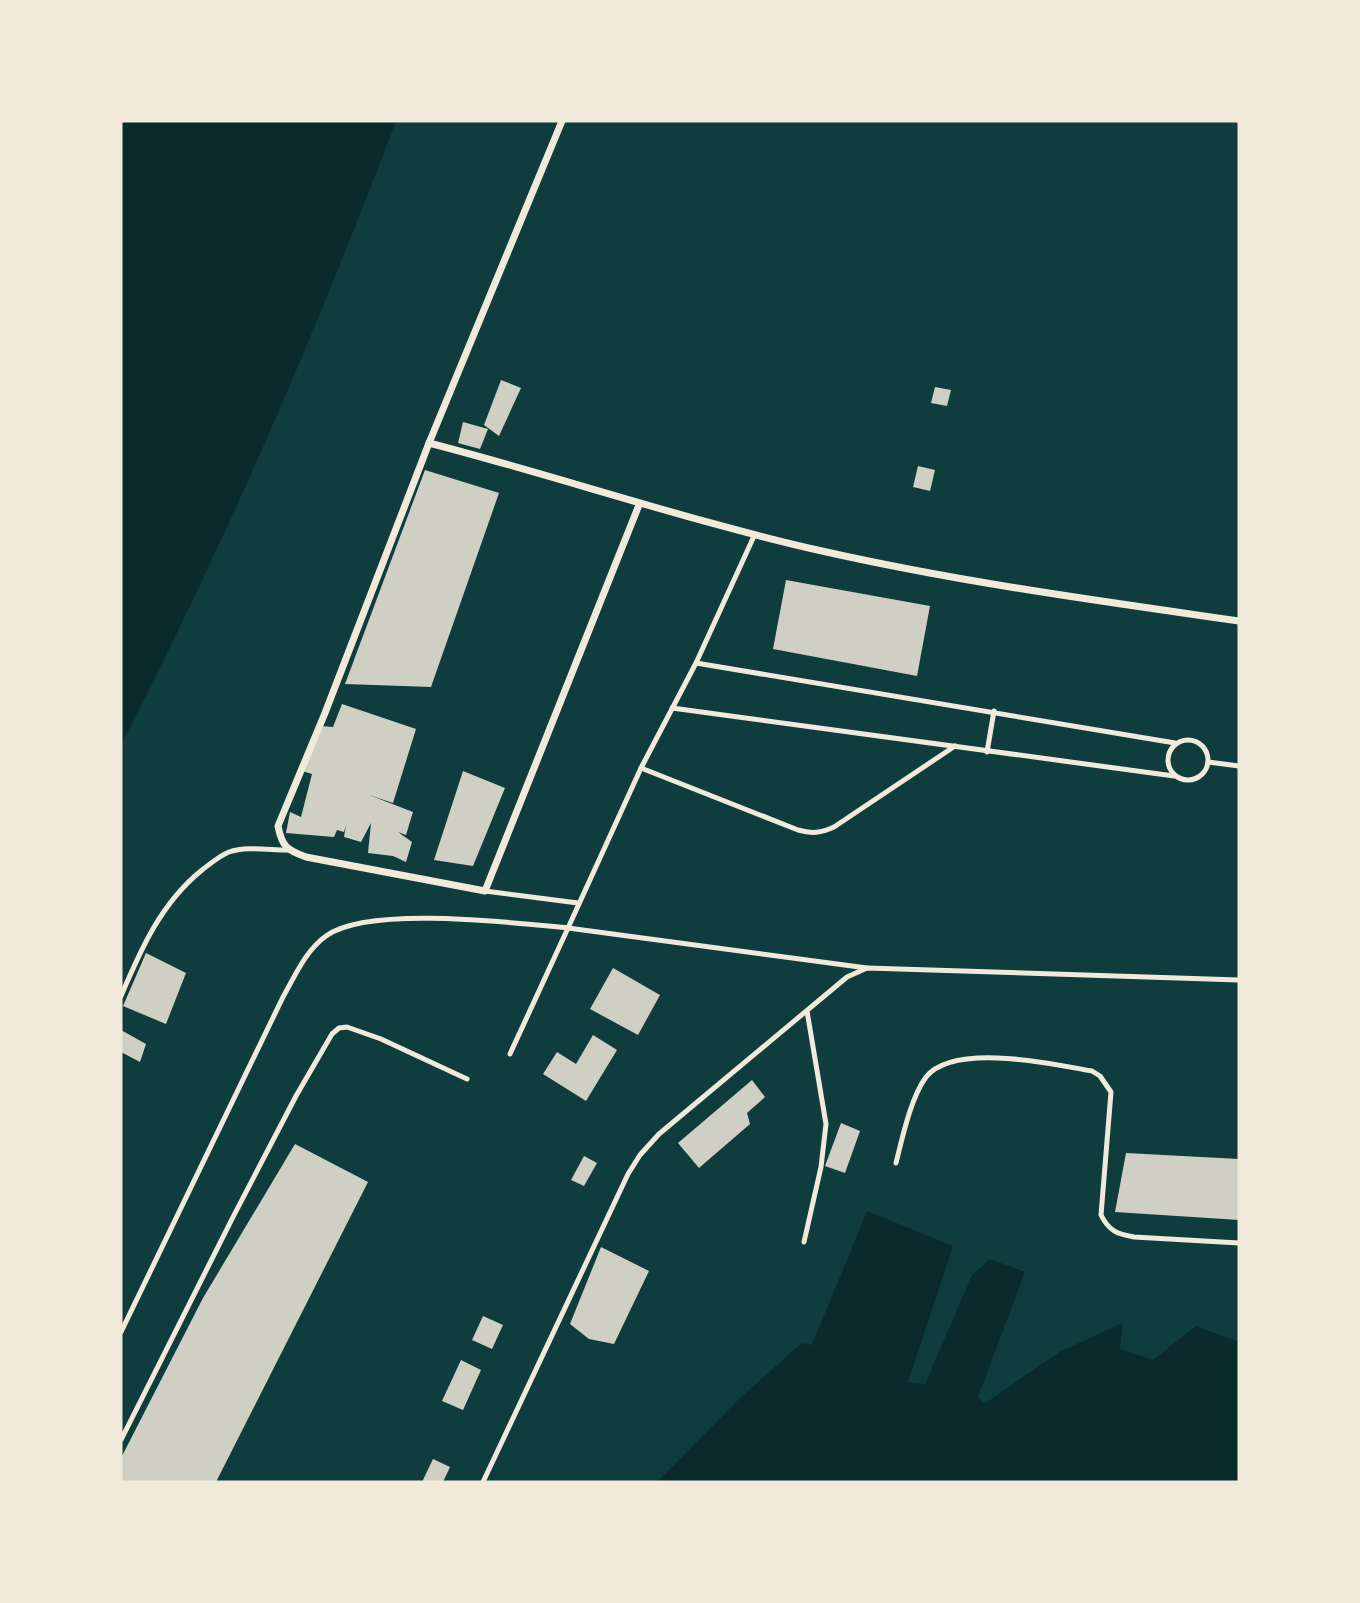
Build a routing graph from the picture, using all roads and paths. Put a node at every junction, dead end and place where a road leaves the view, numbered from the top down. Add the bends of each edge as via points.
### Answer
1 (562, 121) edge
2 (429, 443) junction
3 (639, 505) junction
4 (755, 534) junction
5 (1239, 621) edge
6 (696, 663) junction
7 (672, 708) junction
8 (994, 711) junction
9 (1175, 743) junction
10 (955, 746) junction
11 (987, 752) junction
12 (1208, 762) junction
13 (1239, 766) edge
14 (641, 768) junction
15 (1174, 776) junction
16 (288, 850) junction
17 (485, 891) junction
18 (578, 903) junction
19 (568, 928) junction
20 (867, 968) junction
21 (1239, 980) edge
22 (121, 996) edge
23 (807, 1011) junction
24 (510, 1054) dead end
25 (467, 1079) dead end
26 (896, 1163) dead end
27 (804, 1242) dead end
28 (1239, 1243) edge
29 (121, 1332) edge
30 (121, 1440) edge
31 (483, 1482) edge

1 - 2 street
2 - 3 street
2 - 16 street via 278,826
3 - 4 street
3 - 17 street
4 - 5 street via 915,571
4 - 6 lane
6 - 7 lane
6 - 8 lane
7 - 10 lane
7 - 14 lane
8 - 9 lane
8 - 11 lane
9 - 12 lane via 1184,739 1202,744
9 - 15 lane via 1167,760
10 - 11 lane
10 - 14 lane via 822,833 798,830
11 - 15 lane
12 - 13 lane
12 - 15 lane via 1196,779
14 - 18 lane
16 - 17 street via 324,862
16 - 22 lane via 230,852 192,878 157,920
17 - 18 lane
18 - 19 lane
19 - 20 lane
19 - 24 lane
19 - 29 lane via 466,920 383,920 353,924 326,935 310,951 283,997
20 - 21 lane
20 - 23 lane via 847,977
23 - 27 lane via 826,1125
23 - 31 lane via 640,1155
25 - 30 lane via 347,1027 332,1034
26 - 28 lane via 916,1099 936,1068 950,1062 1010,1058 1092,1071 1111,1092 1101,1215 1107,1227 1134,1237

